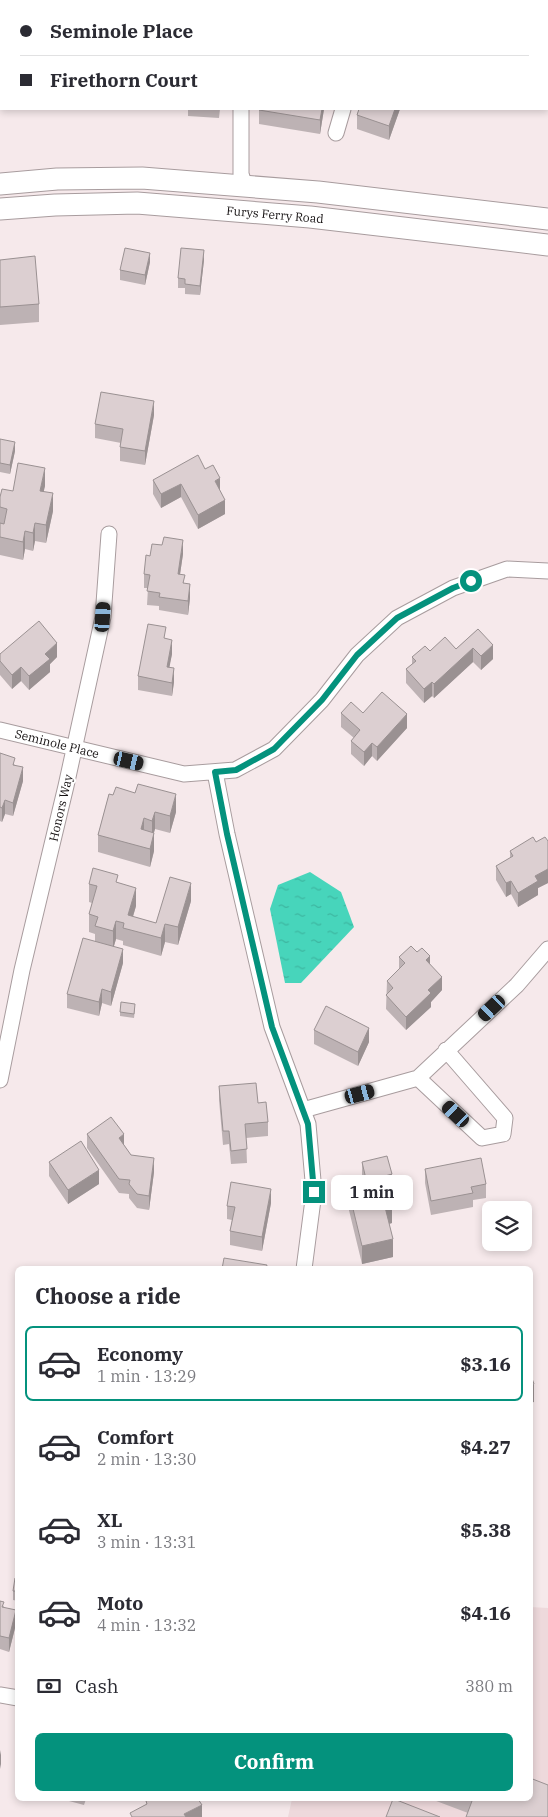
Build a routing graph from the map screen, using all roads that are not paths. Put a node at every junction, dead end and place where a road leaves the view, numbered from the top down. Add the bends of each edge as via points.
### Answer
1 (241, 110) edge
2 (343, 110) edge
3 (336, 133) dead end
4 (0, 184) edge
5 (245, 186) junction
6 (0, 209) edge
7 (548, 219) edge
8 (548, 245) edge
9 (109, 534) dead end
10 (548, 571) edge
11 (0, 730) edge
12 (74, 748) junction
13 (215, 772) junction
14 (548, 949) edge
15 (446, 1050) junction
16 (418, 1078) junction
17 (0, 1080) edge
18 (303, 1110) junction
19 (304, 1266) edge
20 (0, 1695) edge
21 (15, 1698) edge

1 - 5 street via 241,174
2 - 3 street
4 - 5 main road via 57,179 142,178
5 - 7 main road
6 - 8 main road, Furys Ferry Road via 137,203 310,217
9 - 12 street, Honors Way via 103,617
10 - 13 street, Seminole Place via 507,569 453,588 397,618 357,655 322,700 274,749 236,770
11 - 12 street, Seminole Place
12 - 13 street, Seminole Place via 184,774
12 - 17 street, Honors Way
13 - 18 street via 272,1027
14 - 15 street via 517,985
15 - 16 street
15 - 16 street via 505,1118 503,1134 482,1138
16 - 18 street
18 - 19 street via 308,1124 314,1192
20 - 21 street

